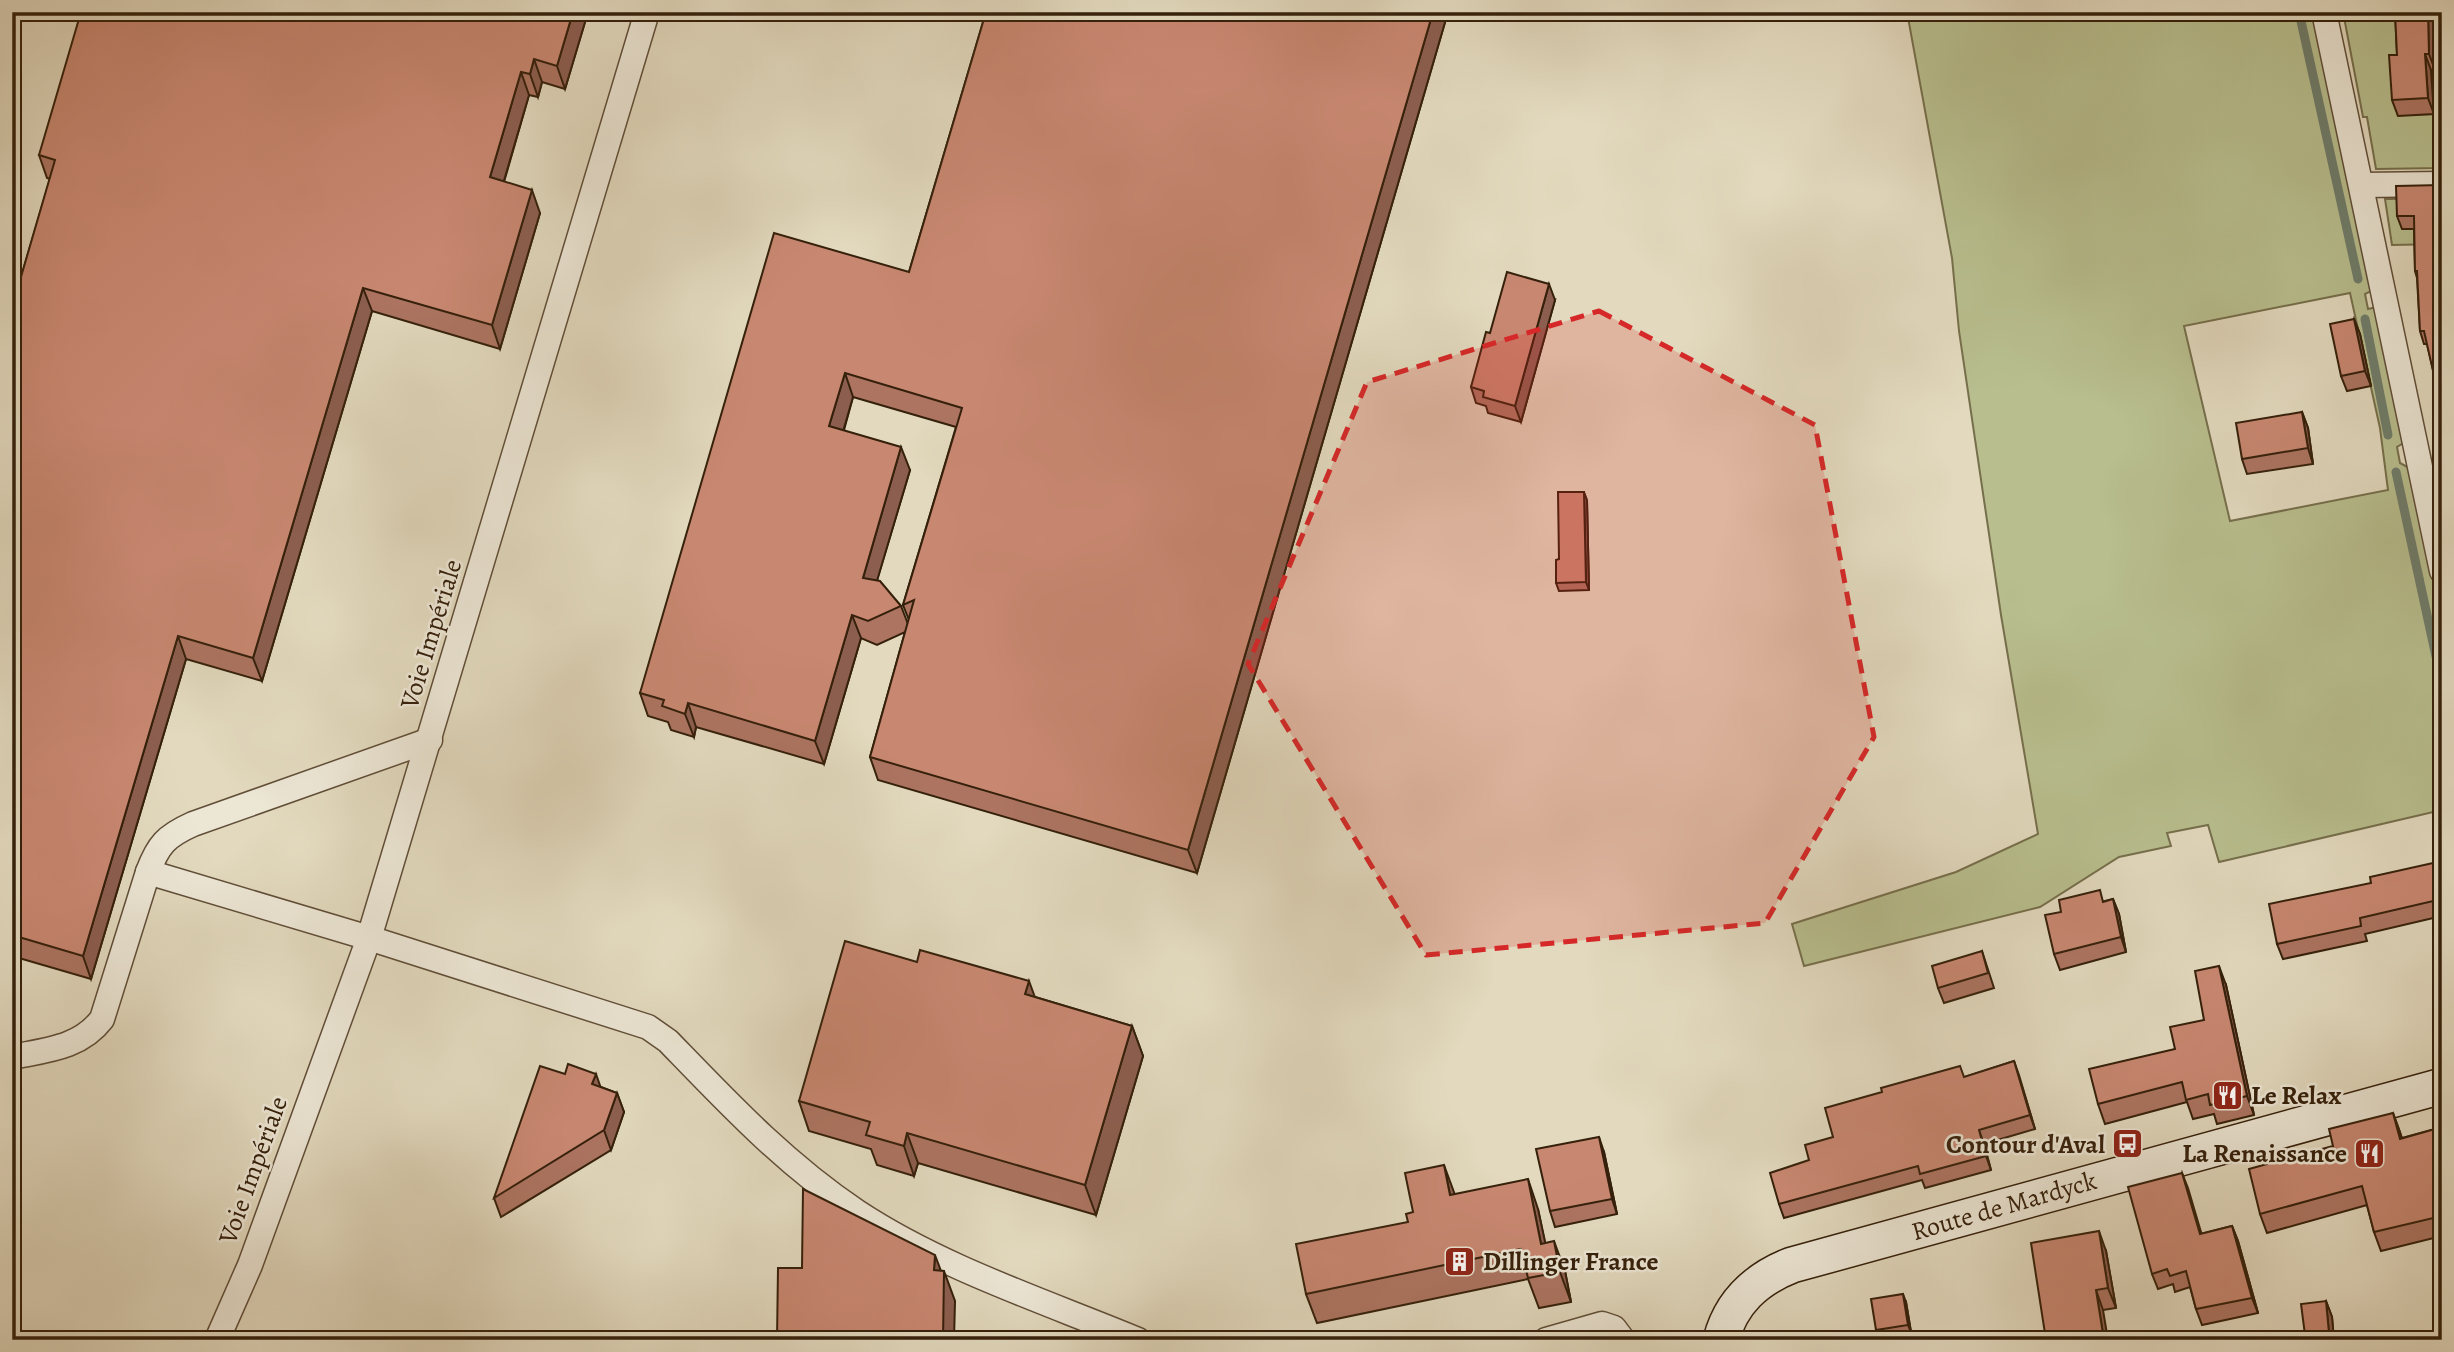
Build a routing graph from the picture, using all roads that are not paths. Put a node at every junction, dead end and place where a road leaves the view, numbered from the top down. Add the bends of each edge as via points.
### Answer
1 (647, 12) edge
2 (2324, 12) edge
3 (2442, 184) edge
4 (2362, 185) junction
5 (2442, 571) edge
6 (430, 740) junction
7 (148, 872) junction
8 (369, 938) junction
9 (12, 1057) edge
10 (2442, 1086) edge
11 (250, 1265) junction
12 (217, 1340) edge
13 (228, 1340) edge
14 (1138, 1340) edge
15 (1546, 1340) edge
16 (1623, 1340) edge
17 (1721, 1340) edge

1 - 6 street, Voie Impériale
2 - 4 street
3 - 4 street
4 - 5 street
6 - 7 street via 178,830 160,846
6 - 8 street, Voie Impériale
7 - 8 street
7 - 9 street via 107,1010 96,1028 76,1042
8 - 11 street, Voie Impériale
8 - 14 street via 648,1027 769,1145 859,1213 965,1269
10 - 17 main road, Route de Mardyck via 1792,1265 1747,1292 1730,1316
11 - 12 street, Voie Impériale
11 - 13 street, Voie Impériale
15 - 16 street via 1602,1324 1614,1328

